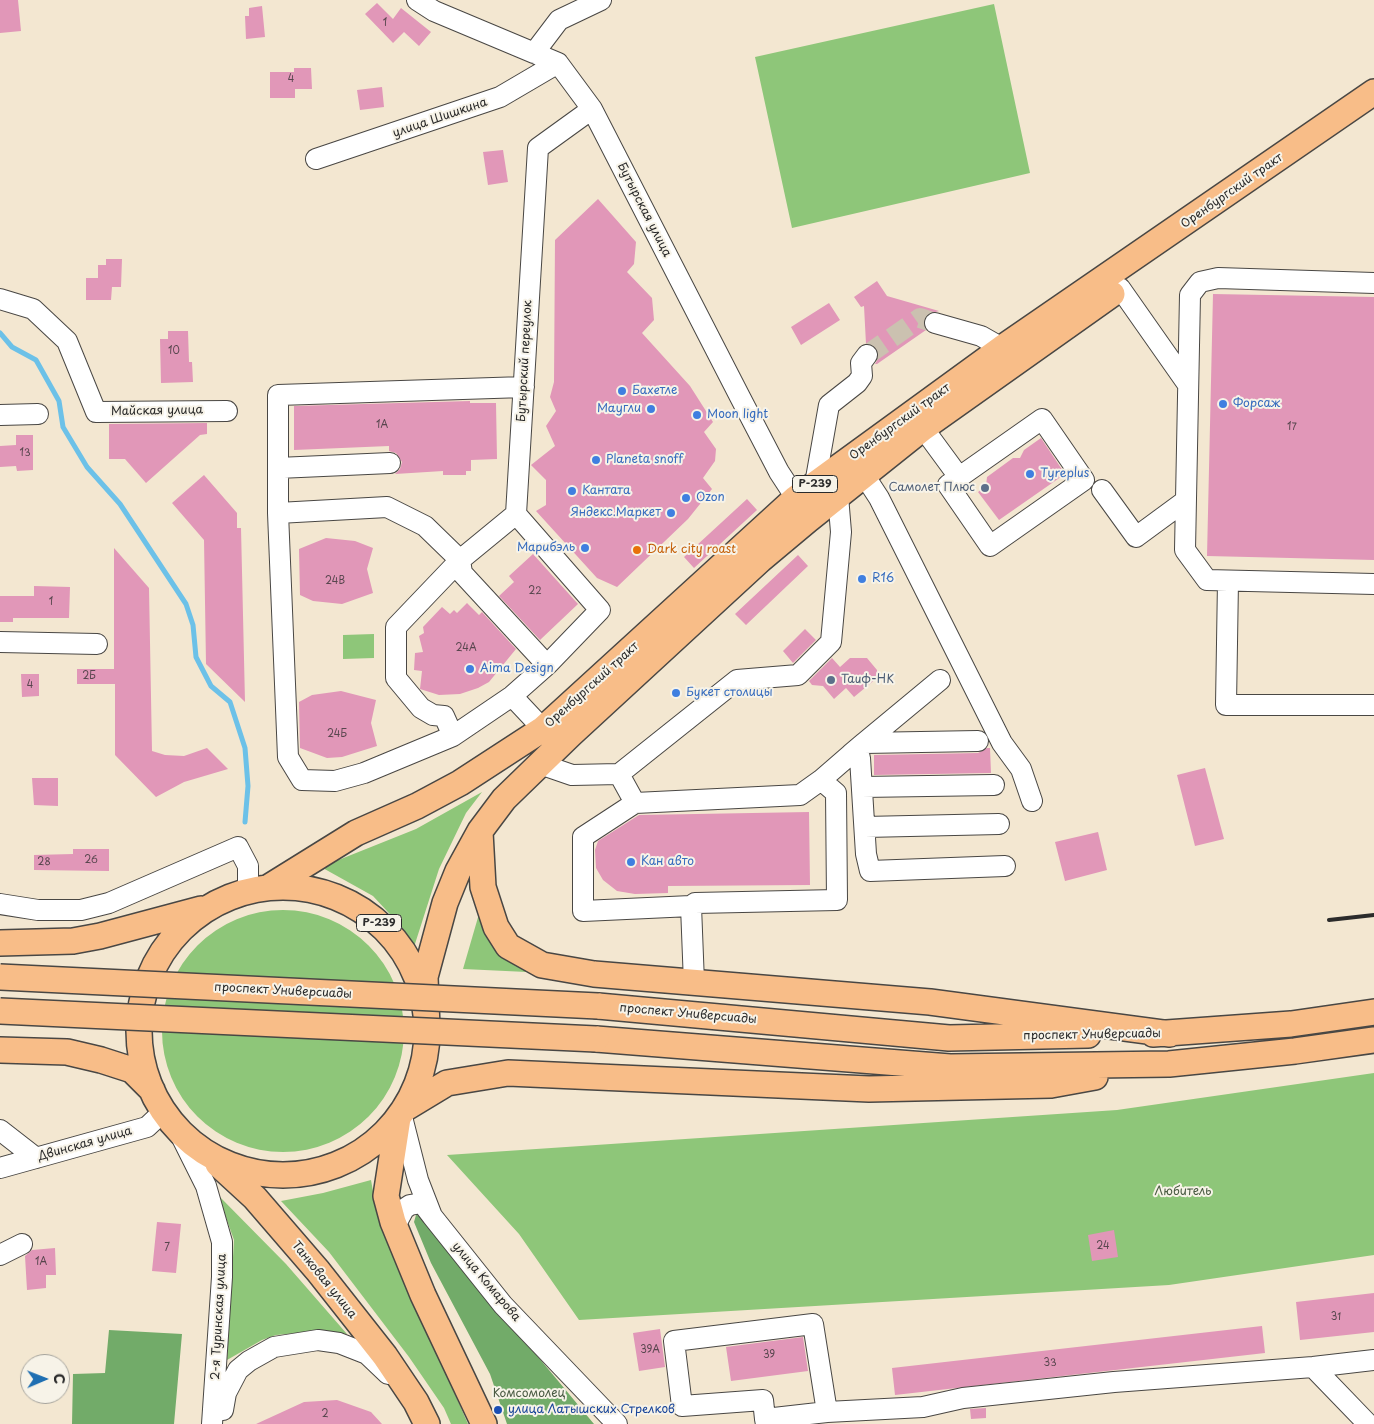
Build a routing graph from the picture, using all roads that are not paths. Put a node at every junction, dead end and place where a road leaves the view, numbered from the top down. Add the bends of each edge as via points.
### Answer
1 (417, 0) edge
2 (601, 0) edge
3 (534, 52) junction
4 (558, 63) junction
5 (1374, 92) edge
6 (592, 109) junction
7 (1374, 109) edge
8 (316, 159) dead end
9 (1374, 283) edge
10 (1120, 288) junction
11 (0, 299) edge
12 (936, 323) tunnel mouth
13 (1002, 348) junction
14 (866, 355) tunnel mouth
15 (1186, 382) junction
16 (524, 387) junction
17 (227, 411) dead end
18 (0, 414) edge
19 (38, 414) dead end
20 (923, 428) junction
21 (390, 464) dead end
22 (278, 468) junction
23 (864, 474) junction
24 (959, 477) junction
25 (1102, 490) dead end
26 (806, 491) junction
27 (838, 496) junction
28 (1186, 501) junction
29 (278, 513) junction
30 (516, 514) junction
31 (460, 560) junction
32 (1228, 581) junction
33 (1374, 584) edge
34 (0, 642) edge
35 (97, 644) dead end
36 (547, 666) junction
37 (940, 680) dead end
38 (512, 696) junction
39 (1374, 705) edge
40 (543, 729) junction
41 (453, 736) junction
42 (978, 741) dead end
43 (858, 748) junction
44 (540, 764) junction
45 (619, 774) junction
46 (821, 780) junction
47 (994, 785) dead end
48 (862, 787) junction
49 (1032, 802) dead end
50 (635, 803) junction
51 (999, 824) dead end
52 (865, 827) junction
53 (480, 831) junction
54 (1005, 866) dead end
55 (259, 889) junction
56 (0, 904) edge
57 (211, 906) junction
58 (690, 906) junction
59 (0, 943) edge
60 (0, 977) edge
61 (694, 983) junction
62 (0, 1011) edge
63 (1374, 1012) edge
64 (427, 1028) junction
65 (1170, 1034) junction
66 (1374, 1040) edge
67 (0, 1050) edge
68 (1169, 1064) junction
69 (165, 1111) junction
70 (401, 1113) junction
71 (0, 1130) edge
72 (203, 1150) junction
73 (36, 1158) junction
74 (0, 1168) edge
75 (432, 1216) junction
76 (395, 1226) junction
77 (22, 1244) dead end
78 (0, 1255) edge
79 (1374, 1360) edge
80 (1313, 1367) junction
81 (416, 1402) junction
82 (828, 1412) junction
83 (766, 1421) edge
84 (212, 1424) edge
85 (221, 1424) edge
86 (427, 1424) edge
87 (484, 1424) edge
88 (617, 1424) edge
89 (1368, 1424) edge

1 - 3 street, Бутырская улица via 434,11
2 - 3 street via 559,20
3 - 4 street, Бутырская улица
4 - 6 street, Бутырская улица
4 - 8 street, улица Шишкина via 500,97
5 - 13 main road, Оренбургский тракт / Р-239
6 - 16 street, Бутырский переулок via 538,148
6 - 26 street, Бутырская улица via 779,472
7 - 10 main road, Оренбургский тракт / Р-239
9 - 15 street via 1218,278 1200,282 1190,295
10 - 15 street
10 - 20 main road, Оренбургский тракт / Р-239
11 - 17 street, Майская улица via 33,309 67,341 96,412
12 - 13 street via 981,336
13 - 26 main road, Оренбургский тракт / Р-239
14 - 26 street via 861,363 862,376 858,383 830,405
15 - 28 street
16 - 22 street via 278,395
16 - 30 street, Бутырский переулок
18 - 19 street
20 - 23 main road, Оренбургский тракт / Р-239
20 - 24 street
21 - 22 street
22 - 29 street
23 - 27 main road, Оренбургский тракт / Р-239
23 - 49 street via 1002,743 1021,769
24 - 24 street via 948,485 990,546 1084,480 1042,419
25 - 28 street via 1136,537
26 - 40 main road, Оренбургский тракт / Р-239
27 - 44 main road, Оренбургский тракт / Р-239 via 760,560
27 - 45 street via 841,532 831,642 798,675 737,680
28 - 32 street via 1185,550 1207,580
29 - 31 street via 387,507 425,526
29 - 41 street via 288,757 302,780 334,781 357,775
30 - 31 street
30 - 36 street via 600,610
31 - 36 street via 462,573
31 - 41 street via 396,627 396,678 420,708 444,716
32 - 33 street
32 - 39 street via 1226,705
34 - 35 street
36 - 38 street
37 - 43 street
38 - 40 street
38 - 41 street
40 - 55 main road, Оренбургский тракт / Р-239 via 460,783 356,832
42 - 43 street
43 - 46 street
43 - 48 street
44 - 45 street via 572,775
44 - 53 main road, Оренбургский тракт / Р-239 via 504,800
45 - 50 street
46 - 50 street via 800,795
46 - 58 street via 836,793 837,900 695,903
47 - 48 street
48 - 52 street
50 - 58 street via 583,838 583,911
51 - 52 street
52 - 54 street via 870,871
53 - 61 main road via 483,887 496,927 508,946 542,965 594,974
53 - 64 main road, Оренбургский тракт / Р-239 via 458,870 431,950 425,976
55 - 56 street via 238,847 109,903 81,910 38,910
55 - 57 main road, Р-239
55 - 64 main road, Р-239 via 292,887 314,890 343,900 375,920 406,954 424,1001
57 - 59 main road, Р-239 via 82,940
57 - 69 main road, Р-239 via 188,923 164,950 146,988 139,1030 145,1072
58 - 61 street
60 - 65 main road, проспект Универсиады, bridge via 598,1006 949,1038
61 - 65 main road via 930,1002
62 - 68 main road, bridge via 596,1039 950,1067
63 - 65 main road, проспект Универсиады via 1291,1024
64 - 70 main road, Р-239 via 420,1076
66 - 68 main road
67 - 69 main road, Р-239 via 67,1052 132,1070
68 - 70 main road via 1051,1085 879,1088 508,1073 448,1083
69 - 72 main road, Р-239
69 - 73 street, Двинская улица via 147,1127
69 - 84 street, 2-я Туринская улица via 206,1186 222,1242
70 - 72 main road, Р-239 via 384,1134 348,1159 307,1173 285,1175 249,1170 222,1161
70 - 75 street, улица Комарова via 418,1180
70 - 76 main road via 386,1196
71 - 73 street
72 - 81 main road, Танковая улица via 255,1198 318,1271 386,1356
73 - 74 street, Двинская улица
75 - 76 street via 422,1204 410,1205 404,1209
75 - 88 street, улица Комарова via 503,1305
76 - 87 main road via 423,1295
77 - 78 street
79 - 80 street
80 - 82 street via 1114,1382 963,1398 923,1408
80 - 89 street
81 - 85 street via 367,1354 351,1346 318,1340 274,1347 249,1360 230,1382
81 - 86 main road, Танковая улица
82 - 83 street
82 - 83 street via 813,1324 674,1341 682,1406 763,1400

